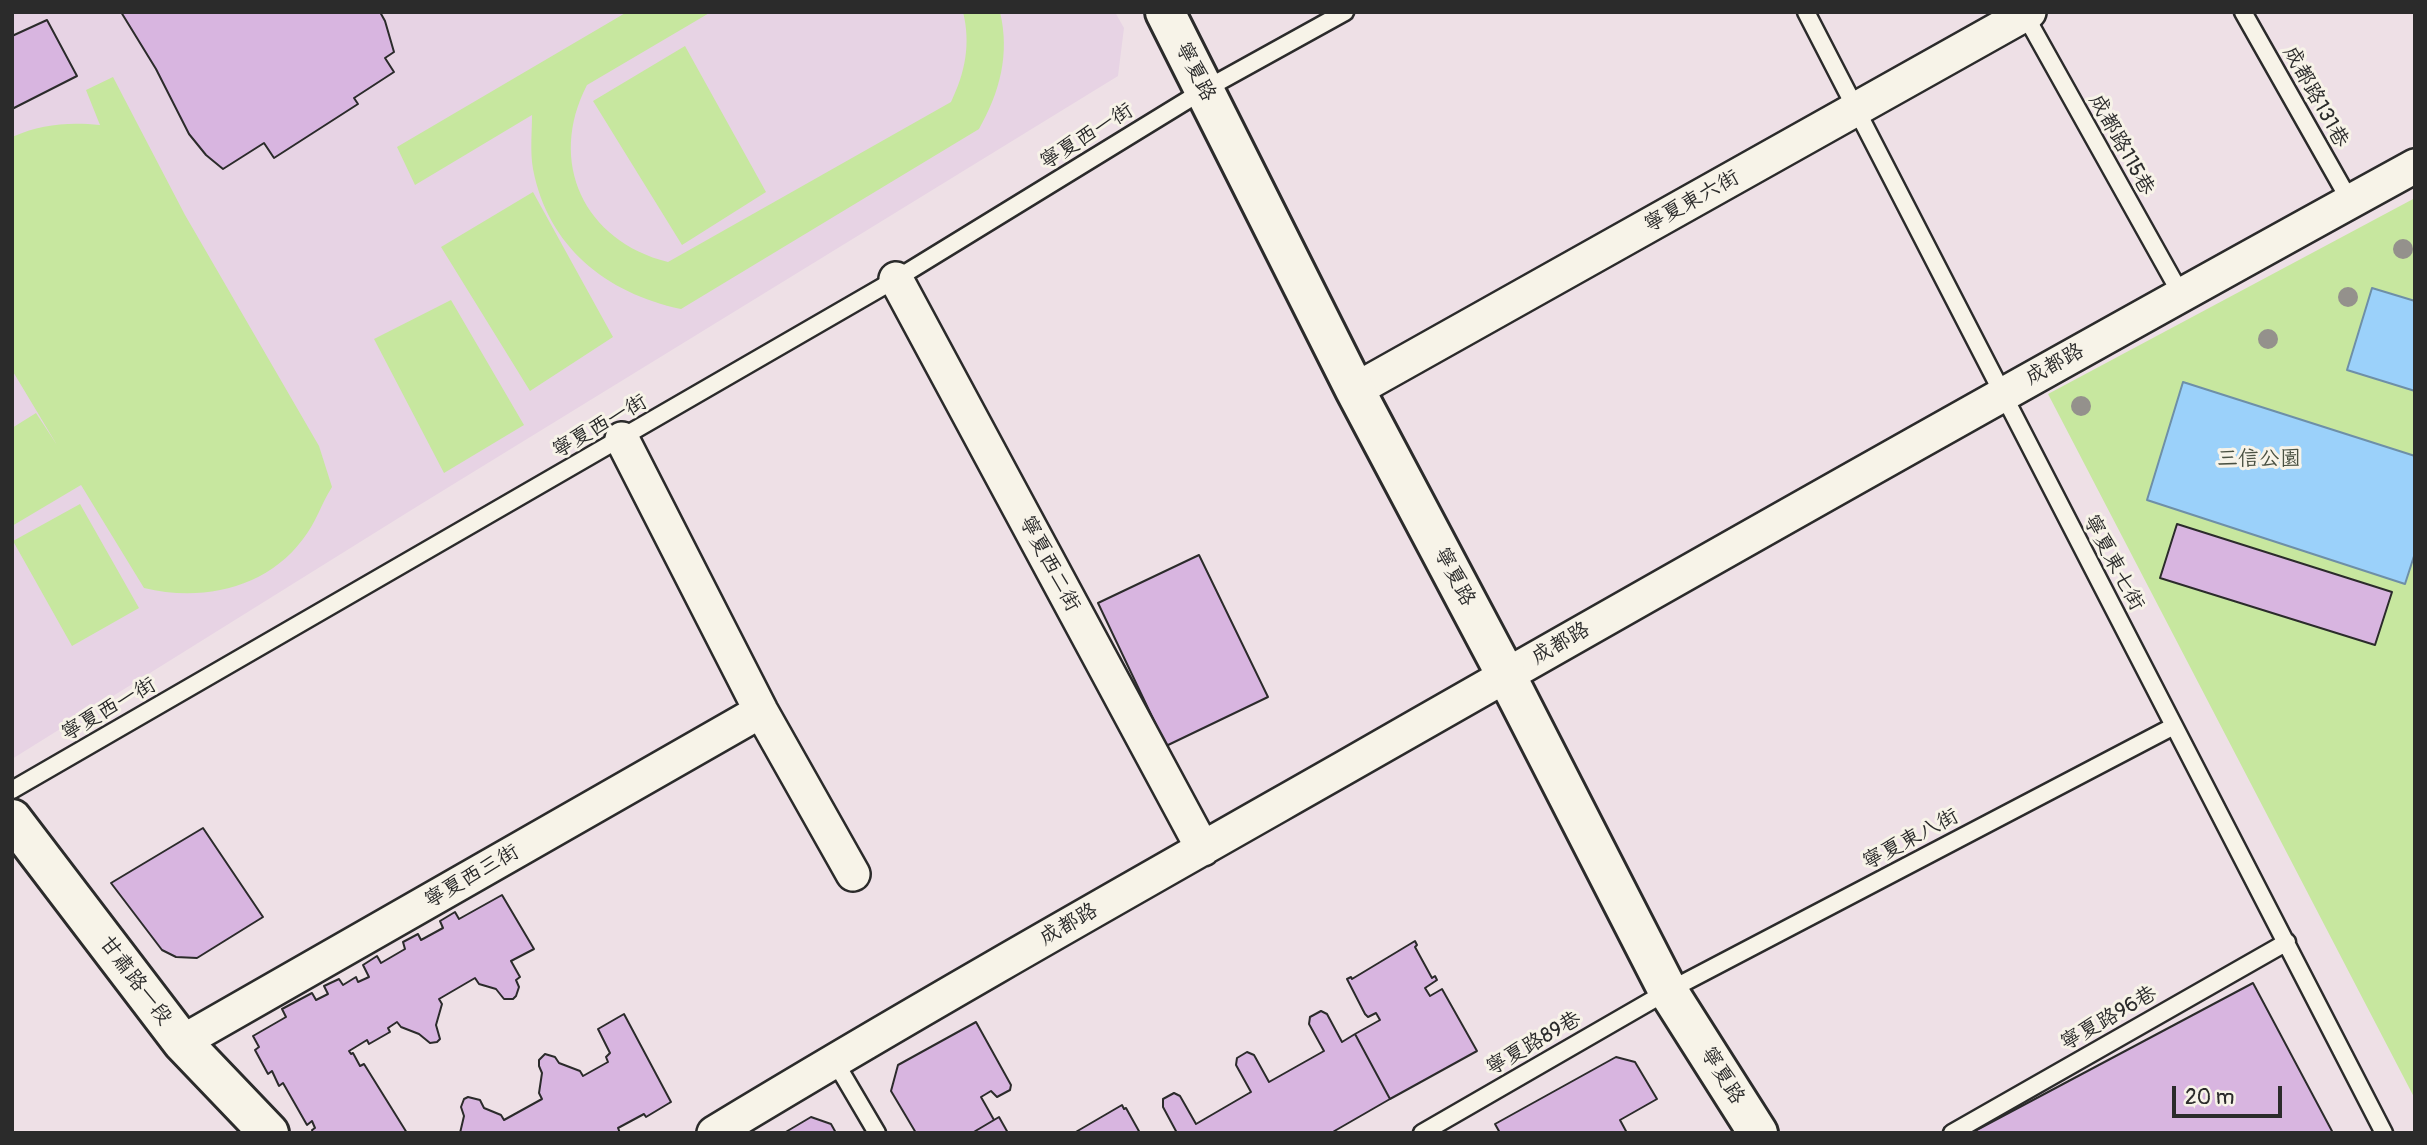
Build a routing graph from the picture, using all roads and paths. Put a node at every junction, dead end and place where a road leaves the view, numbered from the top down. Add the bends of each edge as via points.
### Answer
1 (1165, 12) edge
2 (1345, 12) edge
3 (1807, 12) edge
4 (2244, 12) edge
5 (2027, 13) edge
6 (1204, 90) junction
7 (1858, 109) junction
8 (2415, 166) edge
9 (2350, 201) junction
10 (896, 279) junction
11 (2182, 296) junction
12 (1354, 390) junction
13 (2002, 394) junction
14 (622, 439) junction
15 (1506, 675) junction
16 (761, 711) junction
17 (2174, 726) junction
18 (12, 790) edge
19 (12, 820) edge
20 (1203, 849) junction
21 (853, 874) dead end
22 (2287, 942) junction
23 (1668, 991) junction
24 (183, 1042) junction
25 (834, 1060) junction
26 (269, 1133) edge
27 (714, 1133) edge
28 (877, 1133) edge
29 (1422, 1133) edge
30 (1758, 1133) edge
31 (1952, 1133) edge
32 (2384, 1133) edge

1 - 6 street, 寧夏路
2 - 6 lane, 寧夏西一街
3 - 7 lane, 寧夏東七街
4 - 9 lane, 成都路131巷
5 - 7 street, 寧夏東六街
5 - 11 lane, 成都路115巷
6 - 10 lane, 寧夏西一街
6 - 12 street, 寧夏路
7 - 12 street, 寧夏東六街
7 - 13 lane, 寧夏東七街
8 - 9 street, 成都路
9 - 11 street, 成都路
10 - 14 lane, 寧夏西一街
10 - 20 street, 寧夏西二街
11 - 13 street, 成都路
12 - 15 street, 寧夏路
13 - 15 street, 成都路
13 - 17 lane, 寧夏東七街
14 - 16 street
14 - 18 lane, 寧夏西一街
15 - 20 street, 成都路
15 - 23 street, 寧夏路
16 - 21 street
16 - 24 street, 寧夏西三街
17 - 22 lane, 寧夏東七街
17 - 23 lane, 寧夏東八街
19 - 24 street, 甘肅路一段
20 - 25 street, 成都路
22 - 31 lane, 寧夏路96巷
22 - 32 lane, 寧夏東七街
23 - 29 lane, 寧夏路89巷
23 - 30 street, 寧夏路
24 - 26 street, 甘肅路一段
25 - 27 street, 成都路
25 - 28 lane

